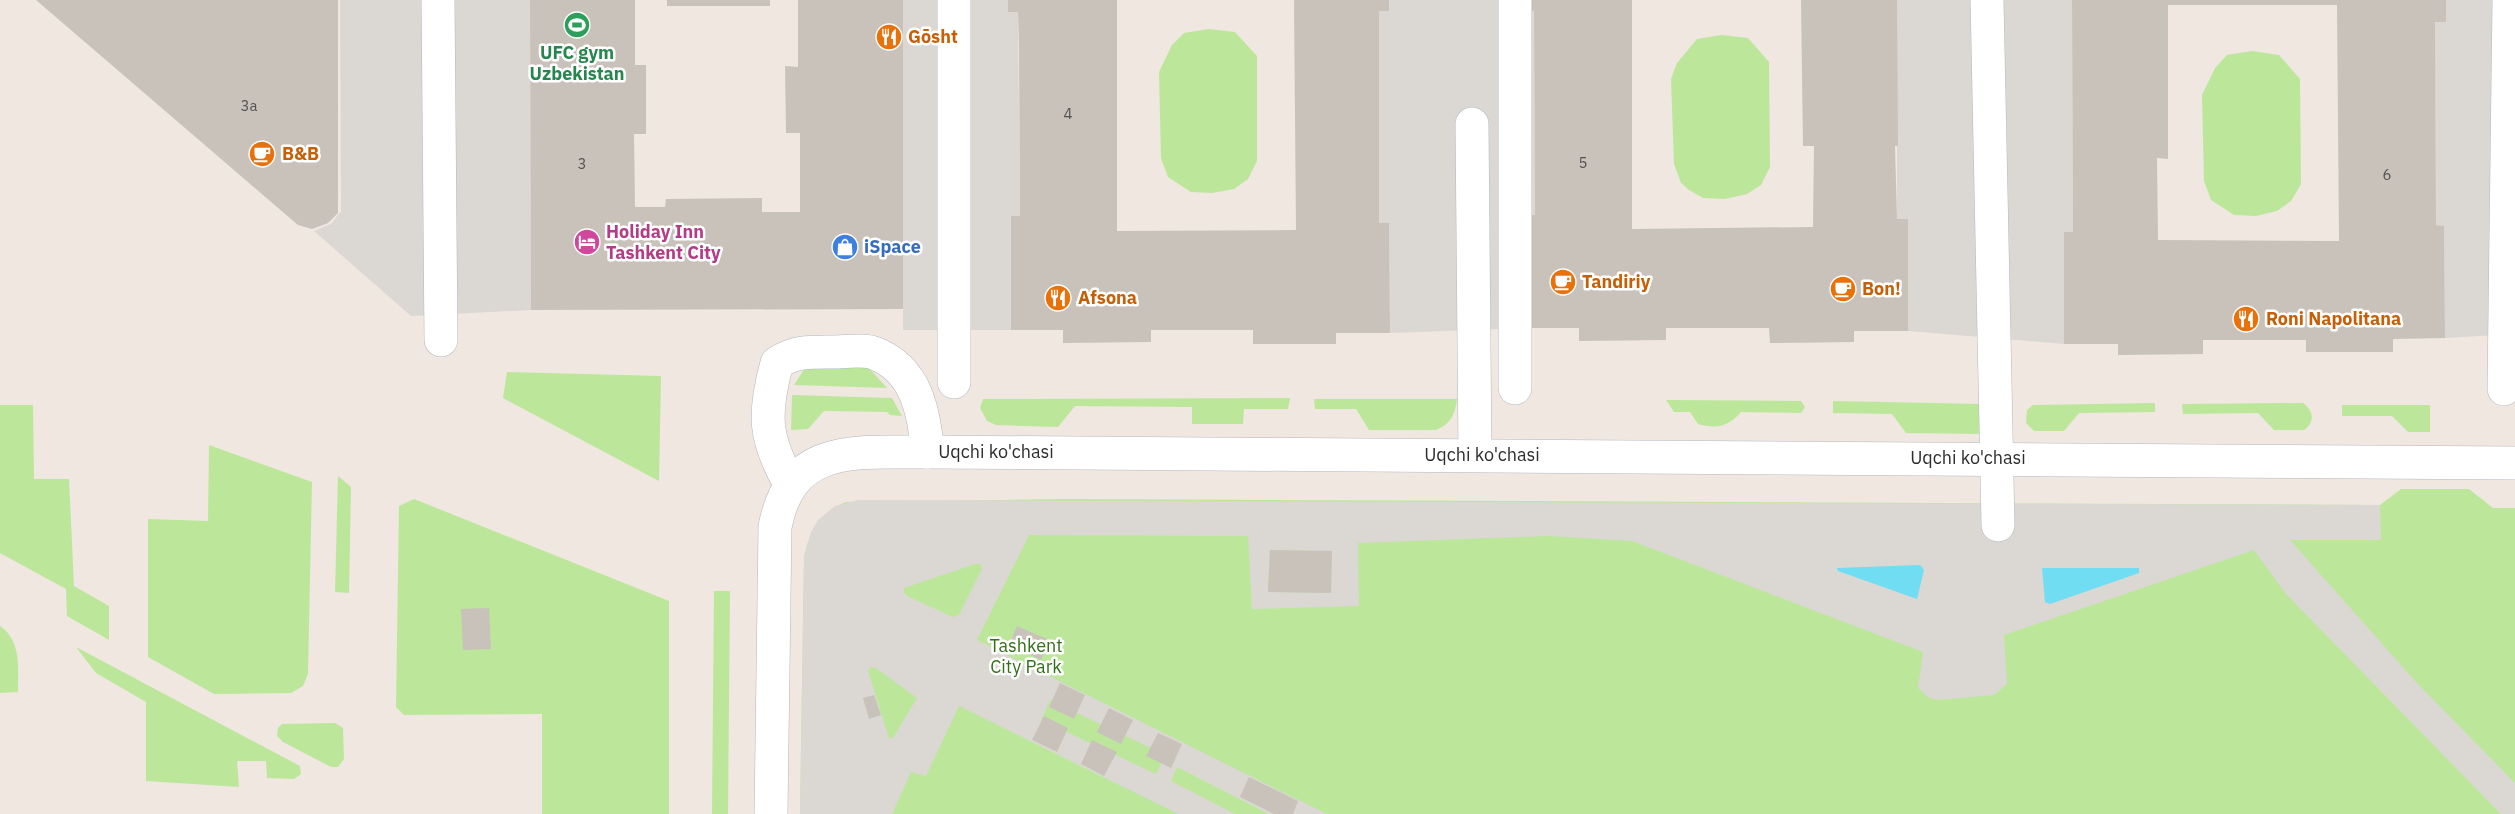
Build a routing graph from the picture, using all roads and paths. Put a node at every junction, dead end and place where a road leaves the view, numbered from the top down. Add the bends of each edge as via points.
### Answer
1 (438, 0) edge
2 (954, 0) edge
3 (1515, 0) edge
4 (1987, 0) edge
5 (2509, 0) edge
6 (1472, 124) dead end
7 (441, 340) dead end
8 (954, 382) dead end
9 (1515, 388) dead end
10 (2504, 389) dead end
11 (928, 452) junction
12 (1475, 455) junction
13 (1997, 458) junction
14 (2515, 462) edge
15 (790, 484) junction
16 (1998, 525) dead end
17 (771, 814) edge

1 - 7 street
2 - 8 street
3 - 9 street
4 - 13 street
5 - 10 street
6 - 12 street
11 - 12 street, Uqchi ko'chasi
11 - 15 street, Uqchi ko'chasi via 839,455 819,463
11 - 15 street via 915,389 893,364 873,352 790,354 777,363 767,425 773,454
12 - 13 street, Uqchi ko'chasi
13 - 14 street, Uqchi ko'chasi
13 - 16 street
15 - 17 street via 780,505 774,536

